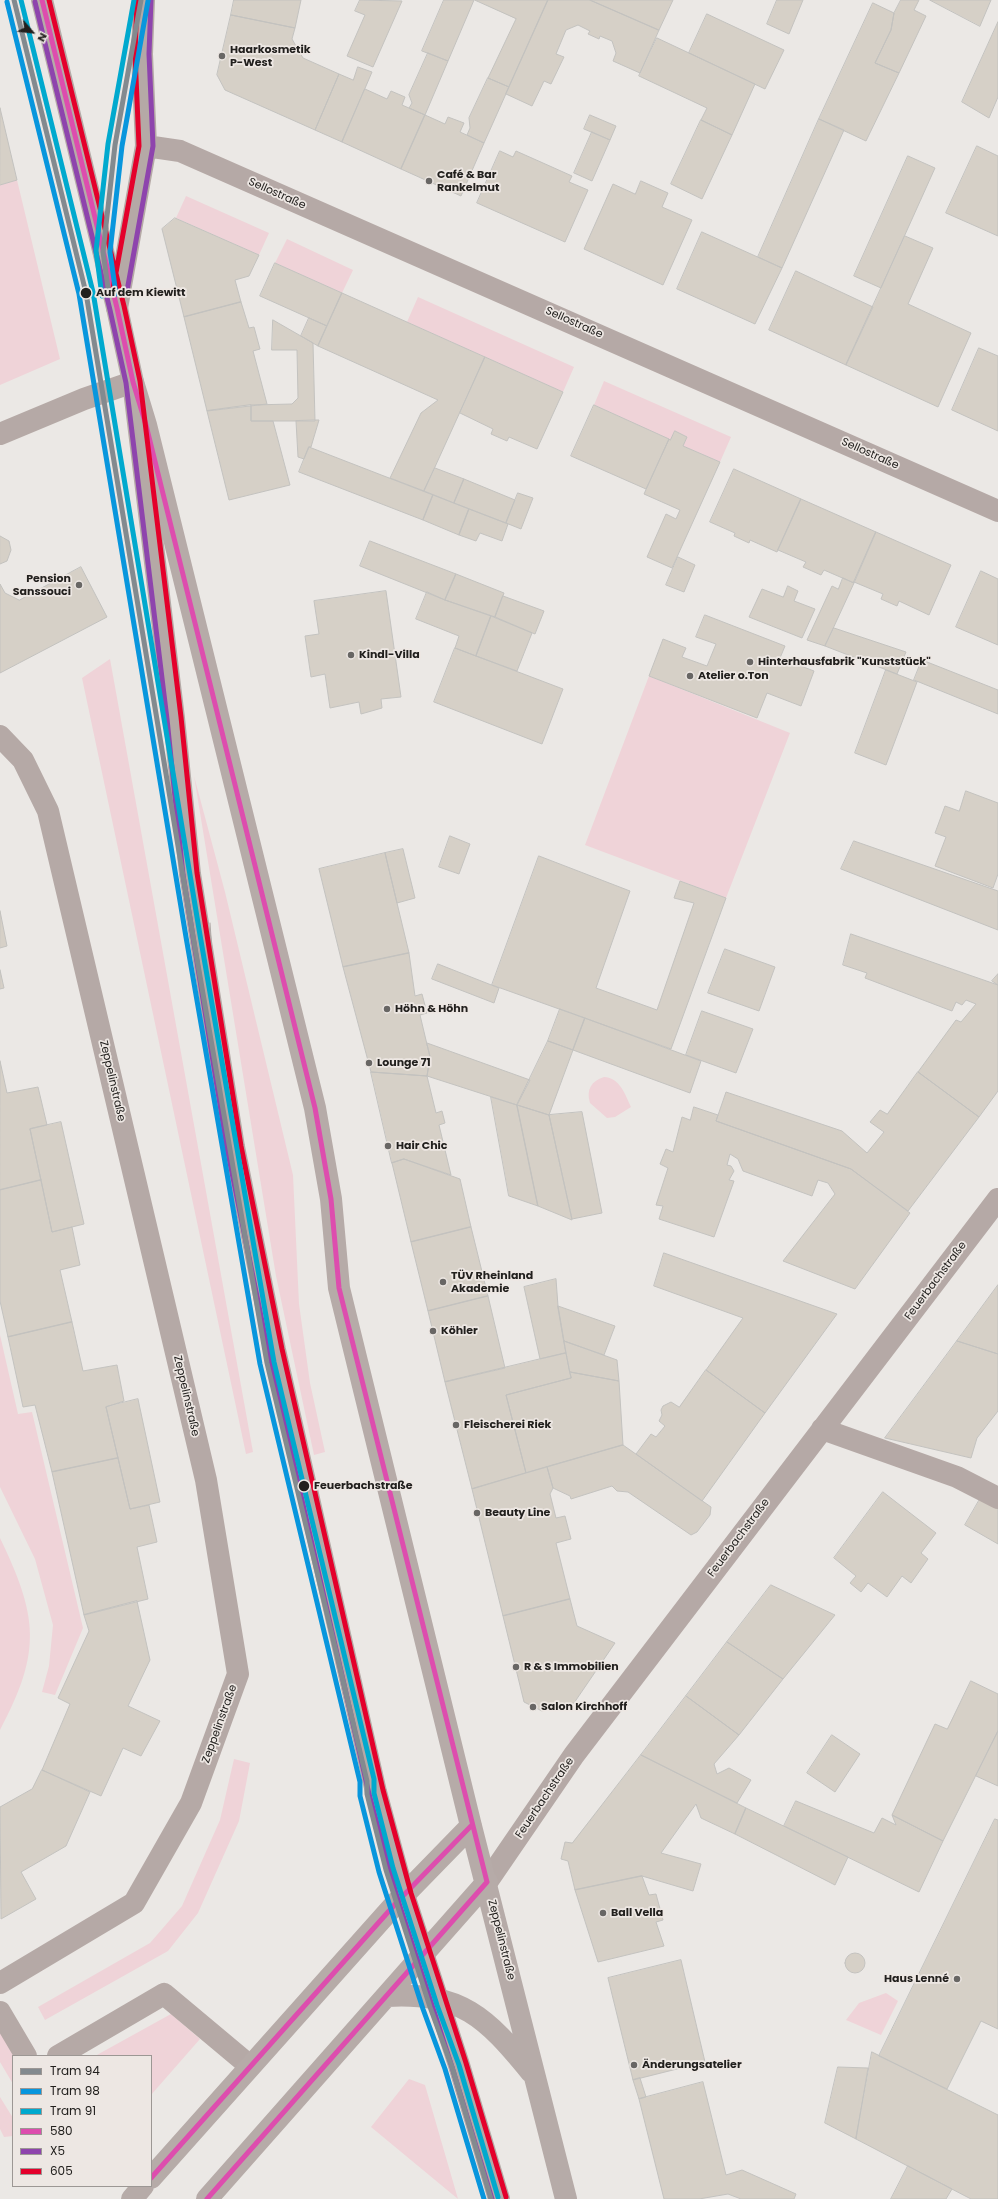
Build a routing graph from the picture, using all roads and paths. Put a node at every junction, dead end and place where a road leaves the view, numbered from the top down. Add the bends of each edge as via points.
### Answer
1 (42, 0) edge
2 (144, 0) edge
3 (146, 146) junction
4 (117, 308) junction
5 (133, 382) junction
6 (0, 434) edge
7 (998, 511) edge
8 (0, 736) edge
9 (998, 1199) edge
10 (822, 1429) junction
11 (998, 1498) edge
12 (471, 1826) junction
13 (487, 1882) junction
14 (404, 1895) junction
15 (424, 1954) junction
16 (0, 1984) edge
17 (387, 1996) junction
18 (438, 1999) junction
19 (0, 2012) edge
20 (25, 2055) edge
21 (60, 2055) edge
22 (250, 2066) junction
23 (535, 2077) junction
24 (152, 2177) edge
25 (143, 2187) edge
26 (132, 2199) edge
27 (207, 2199) edge
28 (499, 2199) edge
29 (566, 2199) edge

1 - 4 main road, Zeppelinstraße
2 - 3 street via 142,54
3 - 4 street
3 - 7 street, Sellostraße via 180,151
4 - 5 main road, Zeppelinstraße
5 - 6 street via 84,399
5 - 12 main road, Zeppelinstraße via 150,440 315,1108 331,1199 339,1288
5 - 14 street via 174,718 190,874 234,1147 275,1350 359,1721
8 - 16 street, Zeppelinstraße via 23,760 48,811 206,1480 238,1674 191,1803 134,1903
9 - 10 street, Feuerbachstraße
10 - 11 street via 851,1437 957,1477
10 - 13 street, Feuerbachstraße via 574,1755
12 - 13 main road, Zeppelinstraße
12 - 14 main road
13 - 15 main road
13 - 23 main road, Zeppelinstraße
14 - 15 street
14 - 22 main road
15 - 17 main road
15 - 18 street
17 - 18 main road via 408,1995
17 - 27 main road
18 - 23 main road via 466,2009 485,2021 502,2037
18 - 28 street
19 - 20 street
21 - 22 street via 164,1994
22 - 24 main road
23 - 29 main road, Zeppelinstraße
25 - 26 main road

